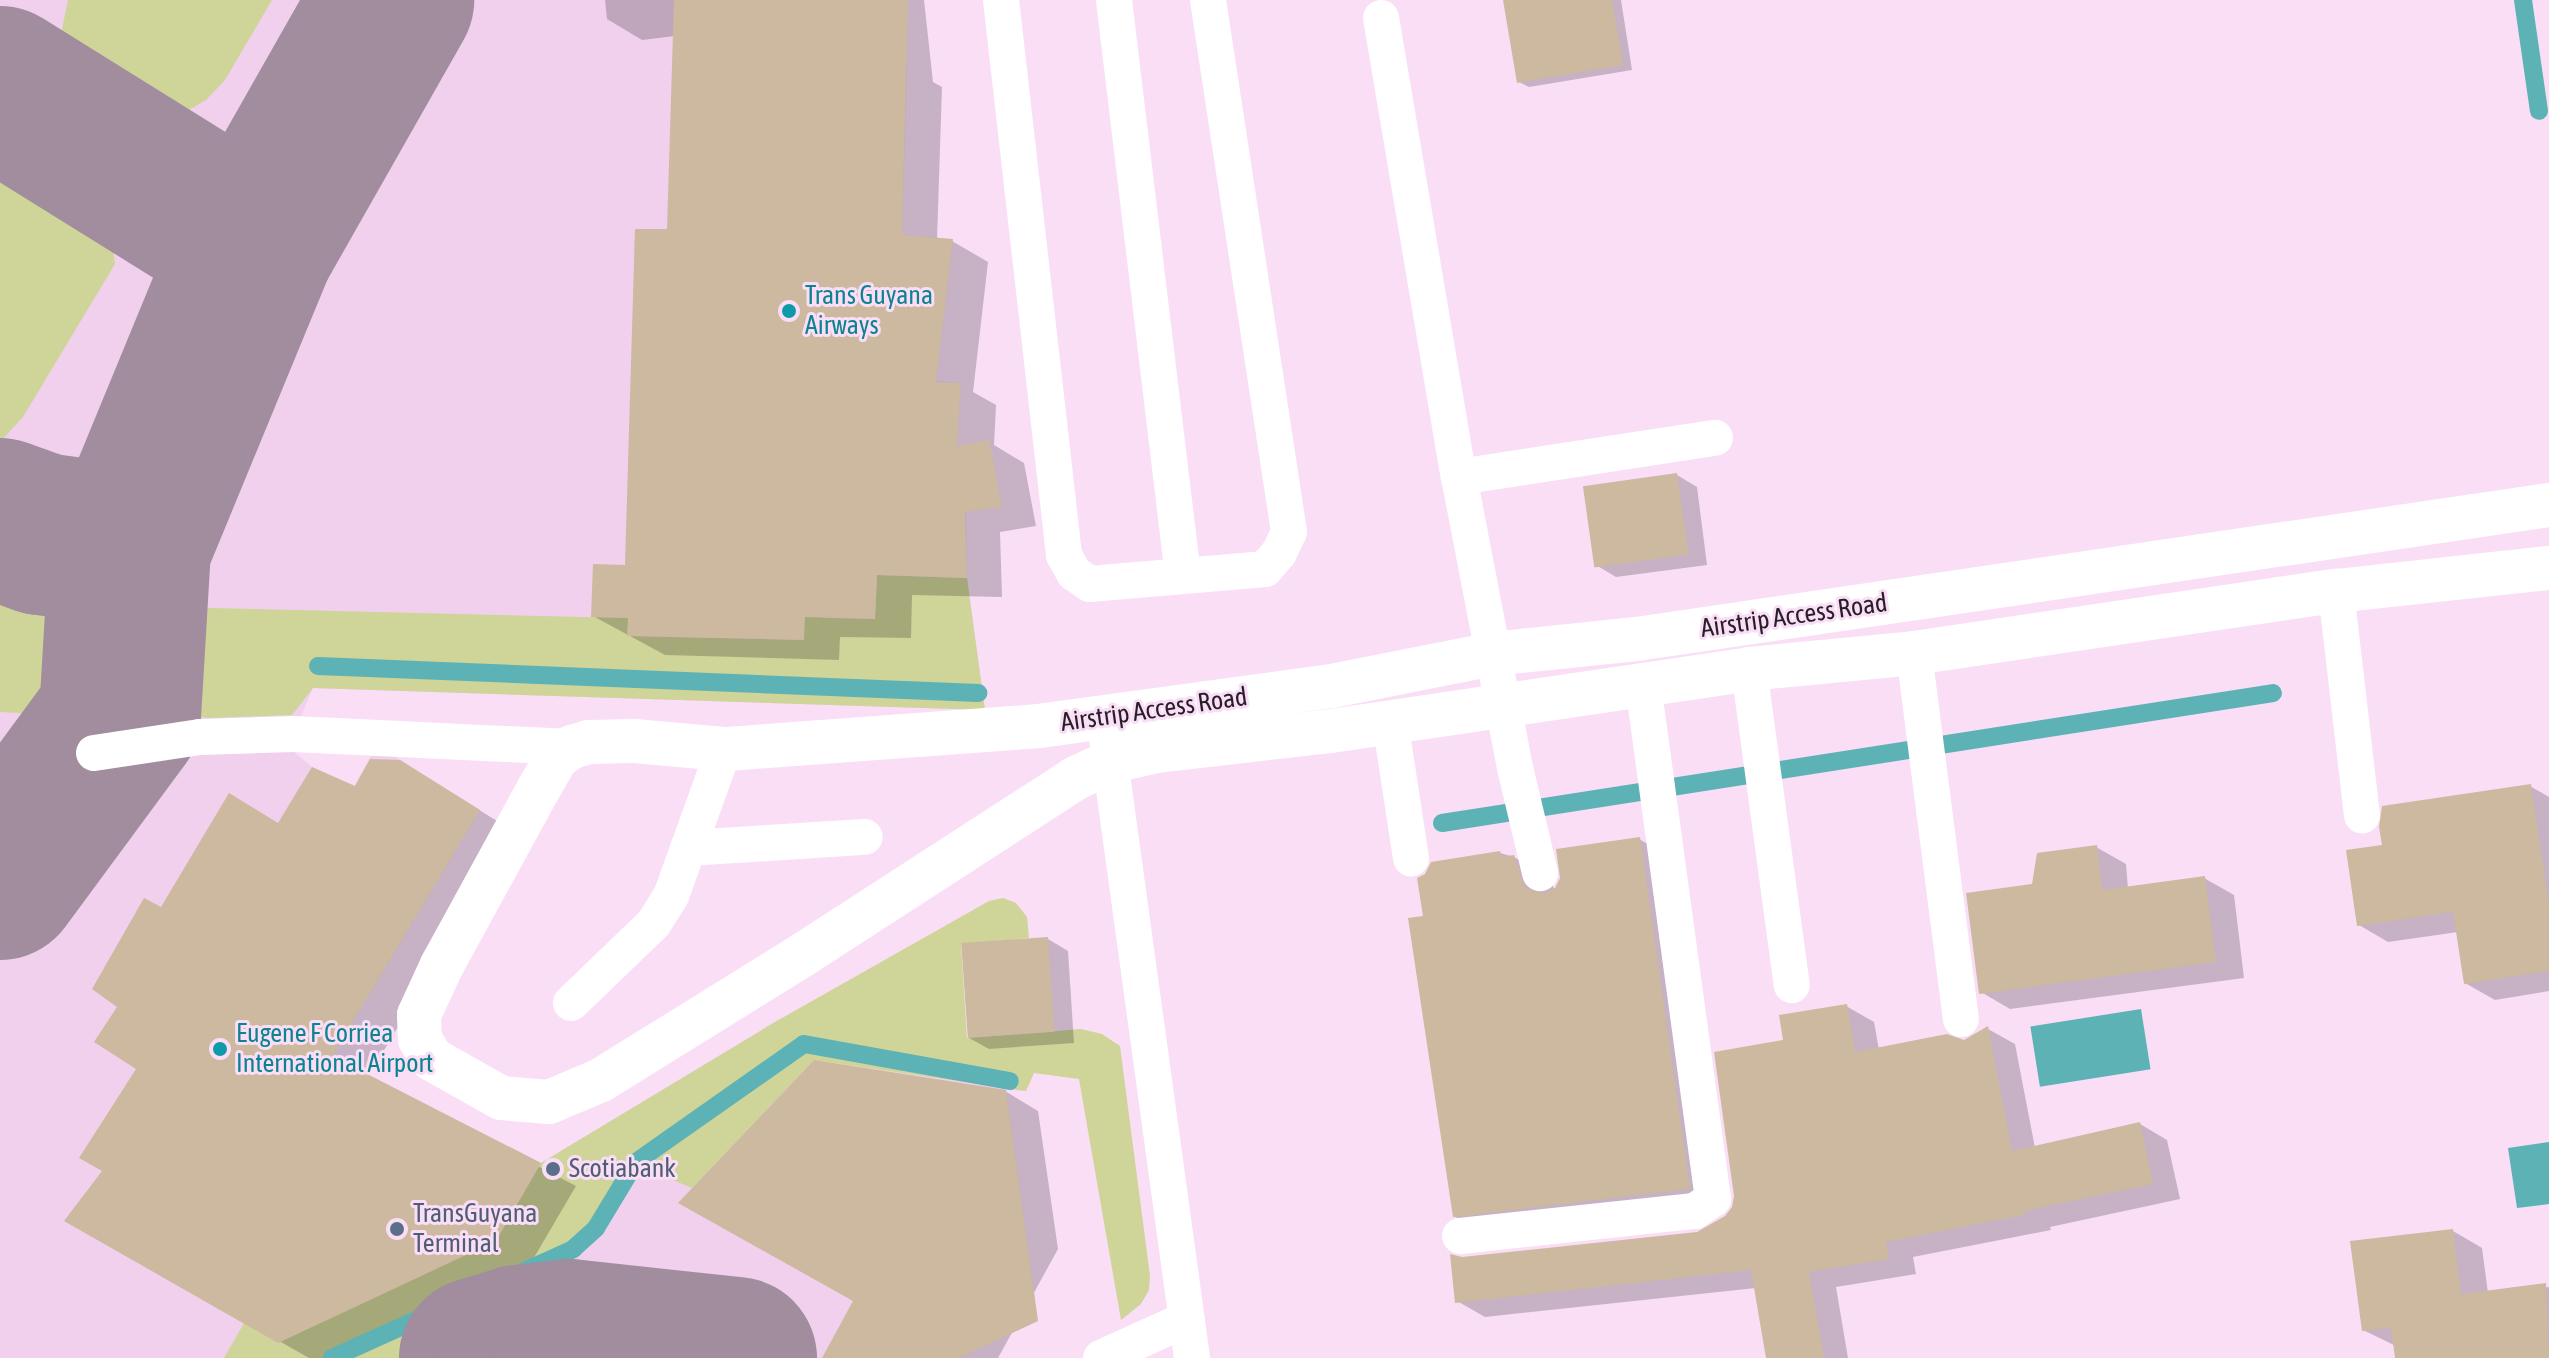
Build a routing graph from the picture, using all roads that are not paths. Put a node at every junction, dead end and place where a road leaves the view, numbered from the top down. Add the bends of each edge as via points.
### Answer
1 (1001, 0) edge
2 (1114, 0) edge
3 (1208, 0) edge
4 (1381, 18) dead end
5 (1715, 438) dead end
6 (1459, 477) junction
7 (2549, 505) edge
8 (2549, 568) edge
9 (1183, 576) junction
10 (2336, 591) junction
11 (1493, 654) junction
12 (1749, 669) junction
13 (1916, 672) junction
14 (1643, 684) junction
15 (1503, 703) junction
16 (1102, 717) junction
17 (1390, 721) junction
18 (1154, 730) junction
19 (572, 747) junction
20 (724, 749) junction
21 (94, 753) dead end
22 (1093, 770) junction
23 (2362, 815) dead end
24 (865, 837) dead end
25 (688, 848) junction
26 (1410, 848) dead end
27 (1540, 873) dead end
28 (1792, 985) dead end
29 (571, 1003) dead end
30 (1961, 1019) dead end
31 (1460, 1236) dead end
32 (1187, 1319) junction
33 (1101, 1358) edge
34 (1192, 1358) edge

1 - 9 lane via 1064,555 1074,573 1090,584
2 - 9 lane
3 - 9 lane via 1289,532 1265,569
4 - 6 lane
5 - 6 lane
6 - 11 lane
7 - 11 street, Airstrip Access Road via 1637,639
8 - 10 street, Airstrip Access Road
10 - 13 street, Airstrip Access Road
10 - 23 lane
11 - 15 lane
11 - 18 street, Airstrip Access Road via 1331,686
12 - 13 street, Airstrip Access Road
12 - 14 street, Airstrip Access Road
12 - 28 lane
13 - 30 lane
14 - 15 street, Airstrip Access Road
14 - 31 lane via 1713,1199 1695,1211
15 - 17 street, Airstrip Access Road
15 - 27 lane
16 - 18 street, Airstrip Access Road
16 - 20 street, Airstrip Access Road
16 - 22 lane
17 - 18 street, Airstrip Access Road via 1331,731
17 - 26 lane
18 - 22 street, Airstrip Access Road
19 - 20 street, Airstrip Access Road via 634,741
19 - 21 lane via 294,734 200,737
19 - 22 street via 557,757 539,788 419,1015 420,1039 432,1059 501,1098 527,1103 549,1102 601,1080
20 - 25 lane
22 - 32 lane
24 - 25 lane
25 - 29 lane via 671,896 654,923
32 - 33 lane
32 - 34 lane

